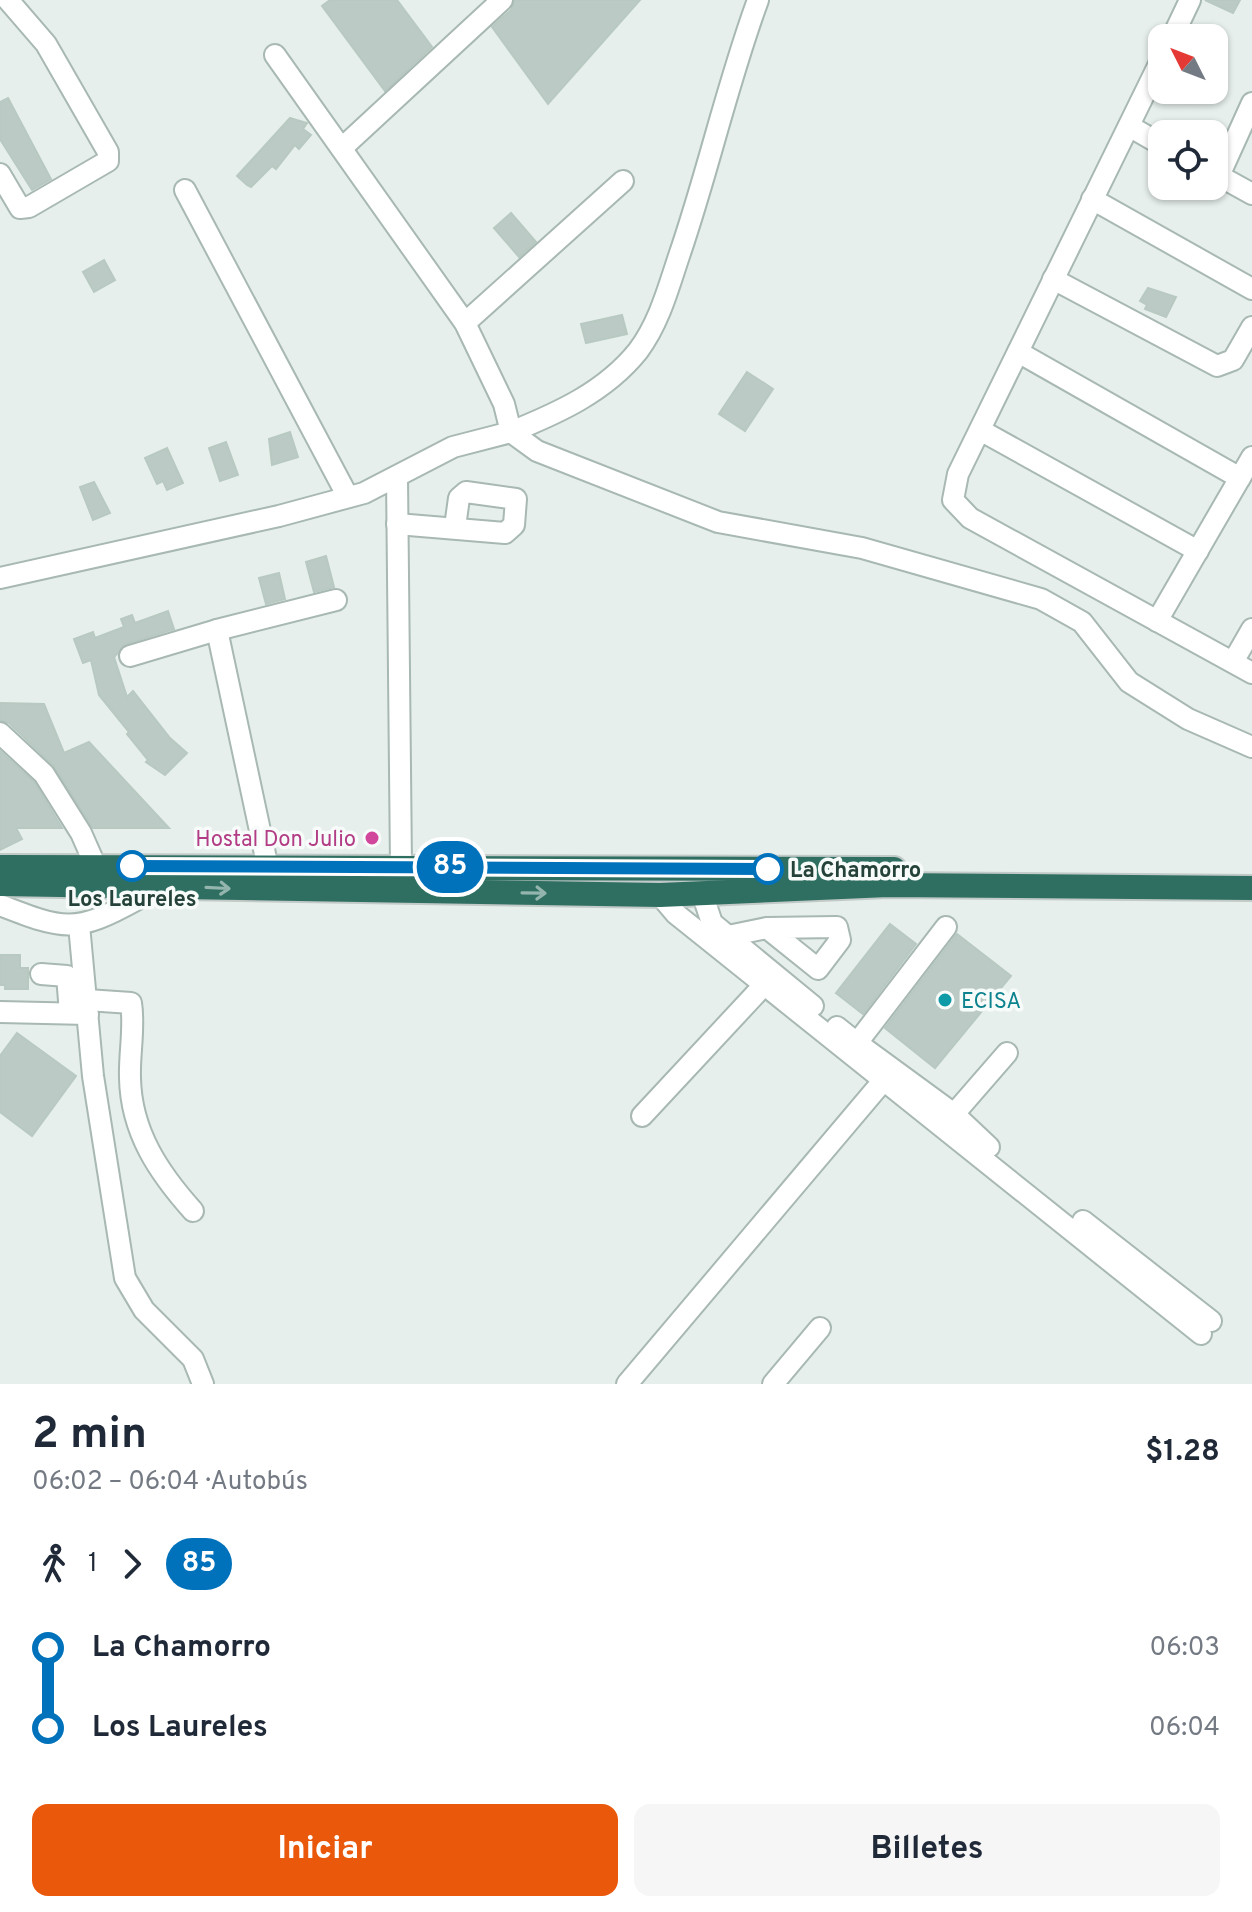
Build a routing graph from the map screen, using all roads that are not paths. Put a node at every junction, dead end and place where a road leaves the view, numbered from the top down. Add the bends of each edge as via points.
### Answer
1 (8, 0) edge
2 (502, 0) edge
3 (758, 0) edge
4 (1190, 0) edge
5 (1179, 24) edge
6 (275, 55) dead end
7 (1148, 87) edge
8 (1252, 103) edge
9 (1129, 126) junction
10 (1148, 137) edge
11 (342, 148) junction
12 (1228, 151) edge
13 (0, 174) edge
14 (623, 181) dead end
15 (1228, 181) edge
16 (185, 190) dead end
17 (1252, 194) edge
18 (1092, 199) junction
19 (1053, 279) junction
20 (1252, 289) edge
21 (465, 323) junction
22 (1252, 327) edge
23 (1018, 352) junction
24 (980, 430) junction
25 (511, 432) junction
26 (1252, 457) edge
27 (397, 478) junction
28 (1240, 478) junction
29 (348, 497) junction
30 (397, 524) junction
31 (455, 527) dead end
32 (1198, 551) junction
33 (0, 578) edge
34 (336, 600) dead end
35 (1157, 621) junction
36 (1252, 629) edge
37 (217, 630) junction
38 (130, 656) dead end
39 (1233, 662) junction
40 (1252, 673) edge
41 (0, 733) edge
42 (1252, 747) edge
43 (401, 866) junction
44 (0, 867) edge
45 (96, 867) junction
46 (268, 868) junction
47 (1252, 872) edge
48 (0, 884) edge
49 (142, 885) junction
50 (1252, 888) edge
51 (702, 893) junction
52 (660, 895) junction
53 (0, 905) edge
54 (79, 925) junction
55 (946, 927) dead end
56 (767, 928) dead end
57 (728, 936) junction
58 (41, 974) dead end
59 (764, 985) junction
60 (82, 1009) junction
61 (0, 1012) edge
62 (857, 1043) junction
63 (1007, 1053) dead end
64 (130, 1081) junction
65 (883, 1081) junction
66 (94, 1082) junction
67 (954, 1114) junction
68 (642, 1116) dead end
69 (193, 1211) dead end
70 (820, 1328) dead end
71 (203, 1384) edge
72 (627, 1384) edge
73 (773, 1384) edge

1 - 13 street via 46,44 108,152 108,161 29,207 20,208
2 - 11 street
3 - 25 street via 653,328 636,353 602,385 561,412
4 - 5 street
6 - 11 street
7 - 9 street
8 - 12 street
9 - 10 street
9 - 18 street
11 - 21 street
14 - 21 street
15 - 17 street
16 - 29 street
18 - 19 street
18 - 20 street
19 - 22 street via 1217,366 1233,360
19 - 23 street
21 - 25 street via 504,404
23 - 24 street
23 - 28 street
24 - 32 street
24 - 35 street via 958,474 953,500 970,518
25 - 27 street via 453,447
25 - 42 street via 537,451 718,522 862,548 1041,599 1082,622 1129,682 1188,719
26 - 28 street
27 - 29 street
27 - 30 street
28 - 32 street
29 - 33 street
30 - 31 street
30 - 43 street
32 - 35 street
34 - 37 street
35 - 39 street
36 - 39 street
37 - 38 street
37 - 46 street
39 - 40 street
41 - 45 street via 44,774
43 - 46 highway
43 - 47 highway
44 - 45 highway
45 - 46 highway
48 - 49 highway
49 -> 52 highway
49 - 54 street via 138,899
50 - 51 highway via 888,885
51 - 52 highway
51 - 57 street via 712,923
52 - 59 street
53 - 54 street via 53,926
54 - 60 street
55 - 62 street
56 - 57 street
57 - 62 street
58 - 60 street via 67,976
59 - 65 street
59 - 68 street
60 - 61 street
60 - 64 street via 131,1003
60 - 66 street
62 - 67 street
63 - 67 street
64 - 66 street
64 - 69 street via 142,1139 162,1176
65 - 67 street via 1206,1328
65 - 72 street
66 - 71 street via 125,1278 144,1310 193,1359
70 - 73 street

